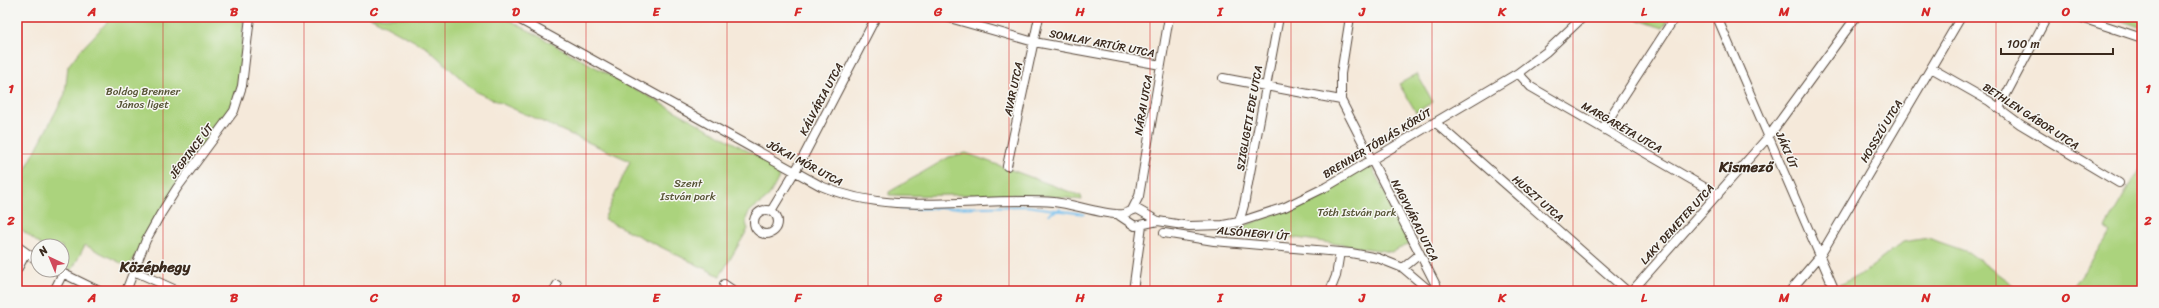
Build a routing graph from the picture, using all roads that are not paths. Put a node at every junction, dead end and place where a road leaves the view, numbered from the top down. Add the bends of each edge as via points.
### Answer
1 (250, 17) edge
2 (515, 17) edge
3 (876, 17) edge
4 (946, 17) edge
5 (1039, 17) edge
6 (1169, 17) edge
7 (1279, 17) edge
8 (1350, 17) edge
9 (1583, 17) edge
10 (1675, 17) edge
11 (1717, 17) edge
12 (1856, 17) edge
13 (1961, 17) edge
14 (2047, 17) edge
15 (2079, 17) edge
16 (2142, 38) edge
17 (1034, 42) junction
18 (1161, 65) junction
19 (1931, 68) junction
20 (1518, 74) junction
21 (1223, 78) dead end
22 (1265, 86) junction
23 (1341, 100) junction
24 (1999, 108) junction
25 (1435, 122) junction
26 (1603, 128) junction
27 (1769, 136) junction
28 (1371, 159) junction
29 (1007, 166) dead end
30 (795, 171) junction
31 (2119, 183) dead end
32 (1718, 195) junction
33 (1139, 196) junction
34 (771, 211) dead end
35 (1132, 211) junction
36 (1143, 211) junction
37 (1118, 214) junction
38 (1158, 221) junction
39 (1239, 222) junction
40 (1137, 224) junction
41 (1164, 233) dead end
42 (17, 246) edge
43 (1340, 252) junction
44 (26, 253) junction
45 (1420, 254) junction
46 (30, 255) edge
47 (1820, 256) junction
48 (1403, 268) junction
49 (17, 270) edge
50 (134, 271) junction
51 (70, 277) edge
52 (58, 278) edge
53 (724, 284) dead end
54 (54, 291) edge
55 (100, 291) edge
56 (126, 291) edge
57 (178, 291) edge
58 (734, 291) edge
59 (1133, 291) edge
60 (1330, 291) edge
61 (1430, 291) edge
62 (1439, 291) edge
63 (1627, 291) edge
64 (1632, 291) edge
65 (1790, 291) edge
66 (1836, 291) edge

1 - 50 street, JÉGPINCE ÚT via 242,86 234,111 163,210 146,240
2 - 30 street, JÓKAI MÓR UTCA
3 - 30 street, KÁLVÁRIA UTCA
4 - 17 street, SOMLAY ARTÚR UTCA
5 - 17 street, AVAR UTCA
6 - 18 street, NÁRAI UTCA
7 - 22 street, SZIGLIGETI EDE UTCA
8 - 23 street via 1341,74
9 - 20 street, BRENNER TÓBIÁS KÖRÚT
10 - 26 street
11 - 27 street, JÁKI ÚT
12 - 27 street, LAKY DEMETER UTCA
13 - 19 street, HOSSZÚ UTCA
14 - 24 street
15 - 16 street
17 - 18 street, SOMLAY ARTÚR UTCA
17 - 29 street, AVAR UTCA
18 - 33 street, NÁRAI UTCA
19 - 24 street, BETHLEN GÁBOR UTCA
19 - 47 street, HOSSZÚ UTCA
20 - 25 street, BRENNER TÓBIÁS KÖRÚT
20 - 26 street, MARGARÉTA UTCA via 1531,87
21 - 22 street
22 - 23 street
22 - 39 street, SZIGLIGETI EDE UTCA
23 - 28 street, NAGYVÁRAD UTCA
24 - 31 street, BETHLEN GÁBOR UTCA via 2020,124
25 - 28 street, BRENNER TÓBIÁS KÖRÚT
25 - 63 street, HUSZT UTCA
26 - 32 street, MARGARÉTA UTCA
27 - 32 street, LAKY DEMETER UTCA
27 - 47 street, JÁKI ÚT
28 - 39 street, BRENNER TÓBIÁS KÖRÚT via 1305,198
28 - 45 street, NAGYVÁRAD UTCA
30 - 34 street, KÁLVÁRIA UTCA
30 - 37 street, JÓKAI MÓR UTCA via 843,195 866,201 912,204 1054,202
32 - 64 street, LAKY DEMETER UTCA
33 - 35 street, NÁRAI UTCA
33 - 36 street, NÁRAI UTCA
35 - 36 street, JÓKAI MÓR UTCA
35 - 37 street, JÓKAI MÓR UTCA
35 - 40 street via 1128,217
36 - 38 street, BRENNER TÓBIÁS KÖRÚT
36 - 40 street via 1146,218
37 - 40 street, JÓKAI MÓR UTCA
38 - 39 street, BRENNER TÓBIÁS KÖRÚT via 1200,226
38 - 40 street, BRENNER TÓBIÁS KÖRÚT
40 - 59 street
41 - 43 street, ALSÓHEGYI ÚT via 1214,241
42 - 44 street
43 - 48 street, ALSÓHEGYI ÚT via 1378,258
43 - 60 street
44 - 46 street
44 - 49 street
45 - 48 street
45 - 62 street, NAGYVÁRAD UTCA
47 - 65 street, HOSSZÚ UTCA
47 - 66 street, JÁKI ÚT
48 - 61 street, ALSÓHEGYI ÚT
50 - 56 street, JÉGPINCE ÚT
50 - 57 street
51 - 55 street
52 - 54 street
53 - 58 street

